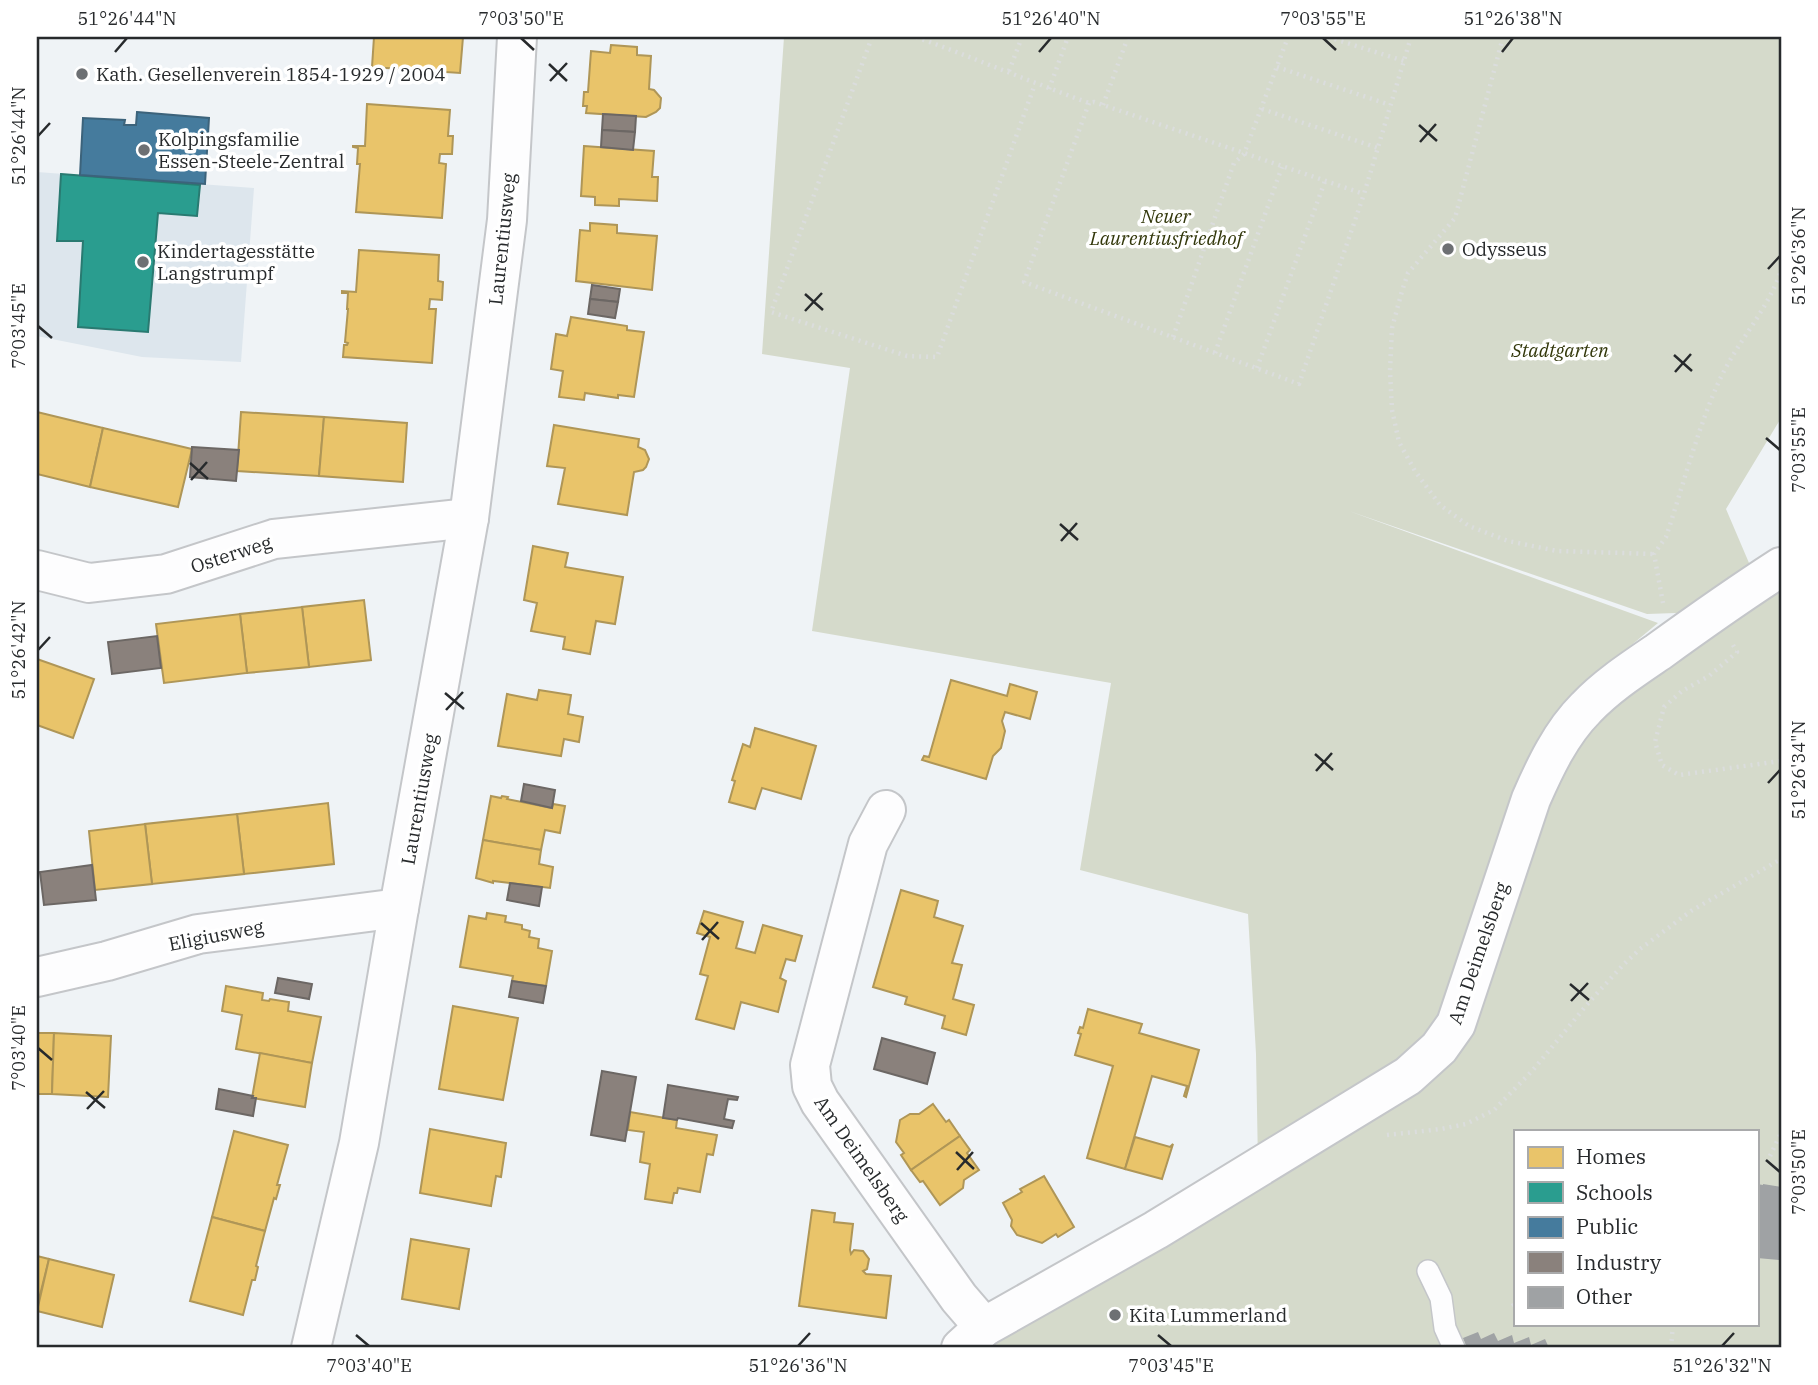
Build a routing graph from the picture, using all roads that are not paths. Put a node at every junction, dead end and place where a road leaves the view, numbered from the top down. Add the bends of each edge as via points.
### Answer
1 (517, 37) edge
2 (469, 518) junction
3 (1781, 567) edge
4 (37, 570) edge
5 (886, 810) dead end
6 (399, 908) junction
7 (37, 977) edge
8 (1428, 1271) dead end
9 (972, 1338) edge
10 (311, 1348) edge
11 (1454, 1348) edge

1 - 2 street, Laurentiusweg via 507,220
2 - 4 street, Osterweg via 274,539 166,574 89,583
2 - 6 street, Laurentiusweg
3 - 9 street, Am Deimelsberg via 1611,685 1584,709 1562,739 1527,810 1456,1024 1439,1048 1408,1076 1347,1114
5 - 9 street, Am Deimelsberg via 868,844 810,1065 812,1086 959,1298
6 - 7 street, Eligiusweg via 198,934
6 - 10 street, Laurentiusweg via 359,1143
8 - 11 lane via 1441,1298 1445,1328

